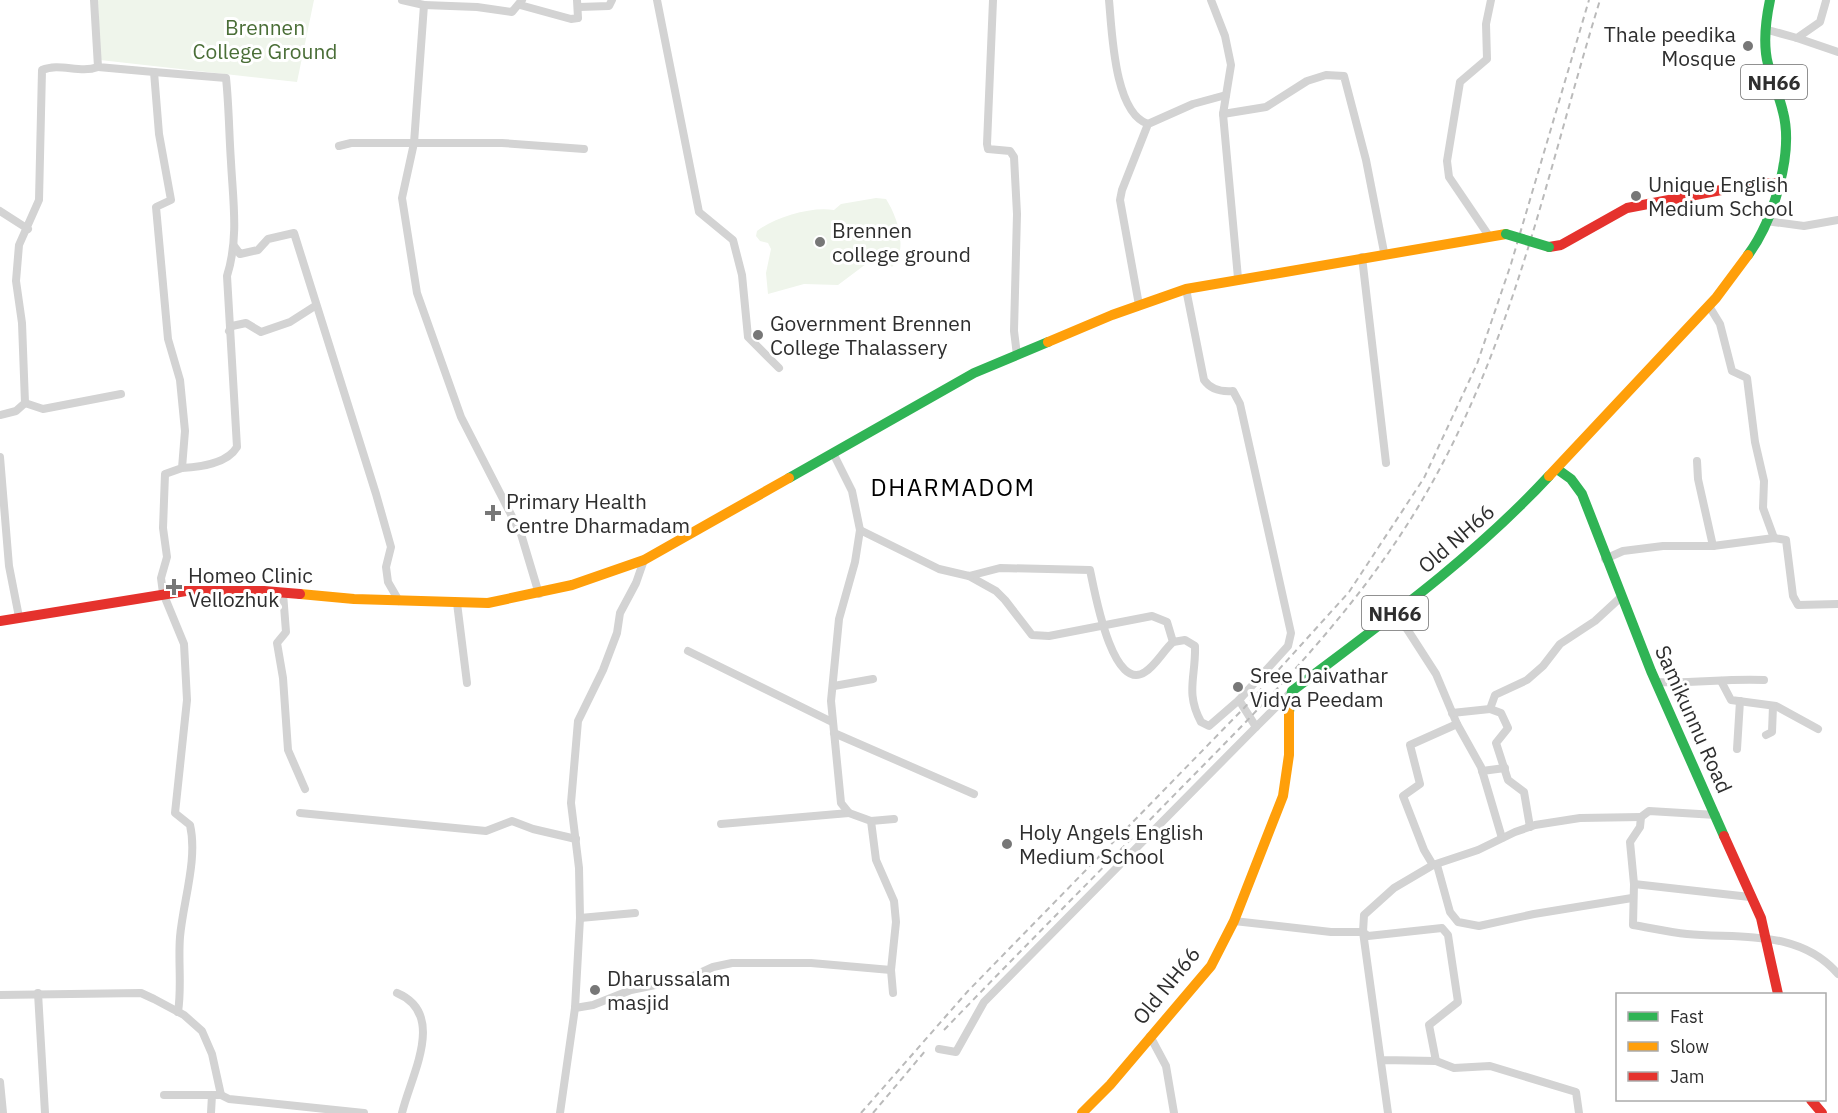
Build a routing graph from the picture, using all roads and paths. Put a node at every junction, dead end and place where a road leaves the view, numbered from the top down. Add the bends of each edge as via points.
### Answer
1 (94, 0) edge
2 (404, 0) edge
3 (612, 0) edge
4 (657, 0) edge
5 (993, 0) edge
6 (1109, 0) edge
7 (1211, 0) edge
8 (1491, 0) edge
9 (1770, 0) edge
10 (1826, 1) edge
11 (521, 3) edge
12 (578, 4) edge
13 (424, 5) junction
14 (1768, 30) junction
15 (1797, 38) junction
16 (1838, 52) edge
17 (98, 67) junction
18 (154, 72) junction
19 (1226, 95) junction
20 (1223, 114) junction
21 (1148, 124) junction
22 (414, 143) junction
23 (339, 146) dead end
24 (584, 149) dead end
25 (1781, 183) junction
26 (0, 211) edge
27 (1766, 220) junction
28 (1838, 220) edge
29 (28, 229) junction
30 (1489, 236) junction
31 (234, 246) junction
32 (1384, 252) junction
33 (1362, 257) junction
34 (1238, 278) junction
35 (1186, 289) junction
36 (1139, 305) junction
37 (315, 306) junction
38 (1709, 306) junction
39 (229, 331) junction
40 (1017, 355) junction
41 (779, 368) dead end
42 (121, 394) dead end
43 (25, 403) junction
44 (0, 416) edge
45 (833, 453) junction
46 (0, 457) edge
47 (1697, 461) dead end
48 (1386, 462) dead end
49 (182, 468) junction
50 (1557, 469) junction
51 (860, 530) junction
52 (1774, 538) junction
53 (1713, 546) junction
54 (1605, 559) junction
55 (644, 560) junction
56 (969, 576) junction
57 (163, 593) junction
58 (283, 593) junction
59 (539, 594) junction
60 (1621, 597) junction
61 (399, 601) junction
62 (457, 603) junction
63 (1838, 604) edge
64 (1391, 616) junction
65 (19, 617) junction
66 (0, 621) edge
67 (1102, 627) junction
68 (1173, 642) junction
69 (688, 651) dead end
70 (873, 679) dead end
71 (1764, 680) dead end
72 (1721, 681) junction
73 (1656, 682) junction
74 (467, 683) dead end
75 (834, 686) junction
76 (1292, 691) junction
77 (1239, 700) junction
78 (1740, 701) junction
79 (1773, 706) junction
80 (1490, 709) junction
81 (1452, 713) junction
82 (832, 722) junction
83 (1457, 724) junction
84 (1256, 727) junction
85 (1818, 729) dead end
86 (834, 733) junction
87 (1766, 735) dead end
88 (1737, 749) dead end
89 (1505, 768) junction
90 (1482, 771) junction
91 (305, 789) dead end
92 (974, 794) dead end
93 (300, 813) dead end
94 (849, 813) junction
95 (1716, 815) junction
96 (1641, 817) junction
97 (894, 819) dead end
98 (871, 820) junction
99 (721, 824) dead end
100 (1530, 827) junction
101 (1502, 837) junction
102 (576, 839) junction
103 (1435, 865) junction
104 (1634, 884) junction
105 (1750, 897) junction
106 (1632, 898) junction
107 (635, 913) dead end
108 (580, 918) junction
109 (1234, 921) junction
110 (1363, 932) junction
111 (1765, 937) junction
112 (891, 970) junction
113 (1838, 974) edge
114 (38, 993) junction
115 (397, 993) dead end
116 (893, 993) dead end
117 (1778, 993) edge
118 (0, 995) edge
119 (575, 1008) junction
120 (178, 1012) junction
121 (1150, 1036) junction
122 (939, 1049) dead end
123 (1382, 1060) junction
124 (1436, 1061) junction
125 (0, 1082) edge
126 (164, 1095) dead end
127 (212, 1095) junction
128 (221, 1095) junction
129 (1812, 1101) edge
130 (329, 1110) edge
131 (3, 1113) edge
132 (45, 1113) edge
133 (211, 1113) edge
134 (364, 1113) edge
135 (402, 1113) edge
136 (560, 1113) edge
137 (1082, 1113) edge
138 (1174, 1113) edge
139 (1388, 1113) edge
140 (1579, 1113) edge
141 (1822, 1113) edge

1 - 17 street
2 - 13 street
3 - 12 street via 604,8
4 - 41 street via 699,212 733,240 742,275 748,338
5 - 40 street via 987,147 1010,151 1014,157
6 - 21 street via 1117,72 1133,115
7 - 19 street via 1229,52 1231,74
8 - 30 street via 1486,20 1487,59 1460,82 1447,161 1449,177
9 - 14 main road, Old NH66 / NH66
10 - 15 street via 1821,22
11 - 12 street via 566,20 578,18
11 - 13 street via 512,12 504,13 477,7
13 - 22 street
14 - 15 street
14 - 25 main road, Old NH66 / NH66 via 1767,61 1784,114
15 - 16 street
17 - 18 street
17 - 29 street via 42,70 39,200
18 - 31 street via 226,78
18 - 49 street via 159,134 171,200 156,207 168,339 180,380 185,431
19 - 20 street
19 - 21 street via 1193,104
20 - 32 street via 1266,106 1307,81 1326,75 1344,76
20 - 34 street
21 - 36 street via 1120,200
22 - 23 street
22 - 24 street via 502,143
22 - 59 street via 402,198 417,293 460,417 521,534
25 - 27 main road, Old NH66 / NH66
25 - 30 main road, bridge via 1758,183 1627,208 1561,245 1549,247 1506,234
26 - 29 street
27 - 28 street via 1804,226
27 - 38 main road, Old NH66 / NH66 via 1756,244
29 - 43 street via 19,245 16,281
30 - 32 main road
31 - 37 street via 240,254 258,250 268,239 294,233
31 - 39 street via 226,276
32 - 33 main road
33 - 34 main road
33 - 48 street
34 - 35 main road
35 - 36 main road
35 - 77 street via 1204,380 1214,389 1233,391 1240,404 1291,633 1288,646
36 - 40 main road
37 - 39 street via 290,322 261,332 246,323 232,326
37 - 61 street via 376,494 391,548 386,567 388,582
38 - 50 main road, Old NH66 / NH66
38 - 52 street via 1720,324 1732,371 1747,378 1764,481 1763,508
39 - 49 street via 237,447 224,459
40 - 45 main road via 974,373
42 - 43 street via 43,409
43 - 44 street
45 - 51 street via 852,491
45 - 55 main road
46 - 65 street via 9,566
47 - 53 street
49 - 57 street via 165,474 163,528 167,557 161,578
50 - 54 main road, Samikunnu Road via 1571,479 1581,495
50 - 64 main road, Old NH66 / NH66 via 1445,576
51 - 56 street via 939,569
51 - 75 street via 839,619
52 - 53 street
52 - 63 street via 1786,540 1793,596 1798,605
53 - 54 street via 1663,546 1623,551
54 - 60 main road, Samikunnu Road
55 - 59 main road
55 - 102 street via 620,613 603,670 578,721 572,803
56 - 67 street via 996,591 1032,635
56 - 67 street via 1000,568 1090,570
57 - 58 main road
57 - 65 main road
57 - 120 street via 184,644 187,700 175,813 190,825 191,866 180,939
58 - 61 main road
58 - 91 street via 286,632 277,643 284,678 288,750
59 - 62 main road via 488,603
60 - 73 main road, Samikunnu Road
60 - 80 street via 1595,621 1560,644 1527,680 1495,694
61 - 62 main road
62 - 74 street
64 - 76 main road, Old NH66 / NH66
64 - 81 street via 1419,645
65 - 66 main road
67 - 68 street via 1157,616 1167,622
67 - 68 street via 1113,654 1129,673 1136,675 1144,673
68 - 77 street via 1185,640 1195,646 1190,687 1204,725 1215,722
69 - 82 street
70 - 75 street
71 - 72 street
72 - 73 street
72 - 78 street via 1731,700
73 - 95 main road, Samikunnu Road
75 - 82 street
76 - 84 street
76 - 109 main road, Old NH66 via 1283,796
77 - 84 street
78 - 79 street
78 - 88 street
79 - 85 street
79 - 87 street via 1772,732
80 - 81 street
80 - 89 street via 1501,713 1508,728 1496,743
81 - 83 street
82 - 86 street
83 - 90 street
83 - 103 street via 1410,746 1420,784 1403,796 1424,850
84 - 122 street via 984,1002 956,1052
86 - 92 street
86 - 94 street via 839,797
89 - 90 street
89 - 100 street via 1508,780 1524,792
90 - 101 street
93 - 102 street via 486,831 513,821
94 - 98 street
94 - 99 street
95 - 96 street via 1649,811
95 - 105 main road, Samikunnu Road
96 - 100 street via 1580,818
96 - 104 street via 1640,828 1630,842
97 - 98 street
98 - 112 street via 876,860 894,902
100 - 101 street
101 - 103 street via 1479,850
102 - 108 street
103 - 106 street via 1450,912 1458,922 1479,927
103 - 110 street via 1394,888 1364,915
104 - 105 street
104 - 106 street
105 - 111 main road, Samikunnu Road
106 - 111 street via 1633,925 1687,934
107 - 108 street
108 - 119 street
109 - 110 street
109 - 121 main road, Old NH66 via 1211,966
110 - 123 street
110 - 124 street via 1368,936 1442,928 1448,935 1458,1002 1429,1024
111 - 113 street via 1810,951
111 - 117 main road, Samikunnu Road
112 - 116 street
112 - 119 street via 811,963 732,963
114 - 118 street
114 - 120 street via 141,993
114 - 132 street
115 - 135 street via 408,998 422,1015 423,1049
119 - 136 street
120 - 128 street via 202,1031 212,1054
121 - 137 main road, Old NH66
121 - 138 street via 1166,1066
123 - 124 street
123 - 139 street
124 - 140 street via 1454,1068 1490,1066 1576,1092
125 - 131 street
126 - 127 street
127 - 128 street
127 - 133 street
128 - 130 street
129 - 141 main road
130 - 134 street

